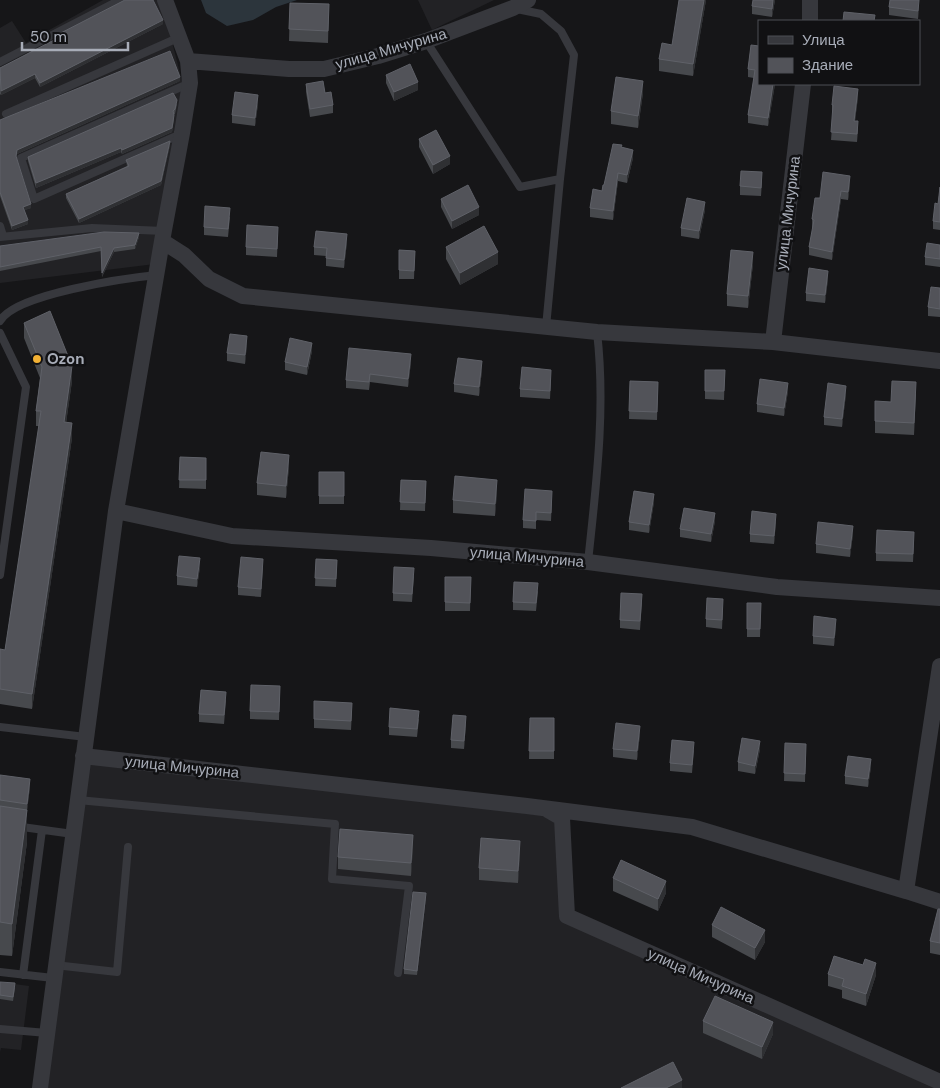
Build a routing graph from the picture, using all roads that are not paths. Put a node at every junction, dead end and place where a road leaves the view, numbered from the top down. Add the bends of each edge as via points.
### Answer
1 (120, 0) edge
2 (165, 0) edge
3 (528, 0) edge
4 (810, 0) edge
5 (512, 8) junction
6 (810, 20) edge
7 (180, 38) junction
8 (426, 41) junction
9 (0, 62) edge
10 (188, 62) junction
11 (190, 83) junction
12 (803, 85) edge
13 (6, 114) dead end
14 (182, 133) junction
15 (560, 179) junction
16 (0, 226) edge
17 (2, 236) edge
18 (163, 236) junction
19 (157, 275) junction
20 (1, 316) edge
21 (546, 327) junction
22 (597, 332) junction
23 (0, 333) edge
24 (773, 342) junction
25 (940, 361) edge
26 (116, 511) junction
27 (588, 562) junction
28 (0, 575) edge
29 (940, 598) edge
30 (940, 666) edge
31 (0, 727) edge
32 (86, 737) junction
33 (83, 756) junction
34 (77, 800) junction
35 (548, 810) junction
36 (0, 824) edge
37 (42, 830) junction
38 (73, 834) junction
39 (128, 847) dead end
40 (906, 891) junction
41 (940, 902) edge
42 (0, 972) edge
43 (54, 972) junction
44 (398, 973) dead end
45 (23, 974) junction
46 (0, 1029) edge
47 (46, 1033) junction
48 (940, 1082) edge
49 (40, 1088) edge

1 - 9 lane
2 - 7 street
3 - 5 street, улица Мичурина
4 - 6 street
5 - 8 street, улица Мичурина
5 - 15 lane via 541,14 561,31 574,55
7 - 10 street
7 - 13 lane
8 - 10 street, улица Мичурина via 324,69
8 - 15 lane via 520,187
10 - 11 street
11 - 14 street
11 - 14 lane via 21,158 34,199
12 - 24 street, улица Мичурина
14 - 18 street
15 - 21 lane
16 - 17 lane
17 - 18 lane via 92,228
18 - 19 street
18 - 21 street via 209,279 243,296
19 - 20 lane via 116,279 25,302
19 - 26 street
21 - 22 street
22 - 24 street
22 - 27 lane via 600,447
23 - 28 lane via 26,387
24 - 25 street
26 - 27 street, улица Мичурина via 232,536 431,548
26 - 32 street
27 - 29 street, улица Мичурина via 777,586
30 - 40 street
31 - 32 lane
32 - 33 street
33 - 34 street
33 - 35 street, улица Мичурина
34 - 38 street
34 - 44 lane via 335,824 332,879 409,886
35 - 40 street, улица Мичурина via 692,827
35 - 48 street, улица Мичурина via 562,818 567,916
36 - 37 lane
37 - 38 lane
37 - 45 lane
38 - 43 street
39 - 43 lane via 116,972
40 - 41 street, улица Мичурина
42 - 45 lane
43 - 45 lane
43 - 47 street
46 - 47 lane
47 - 49 street

